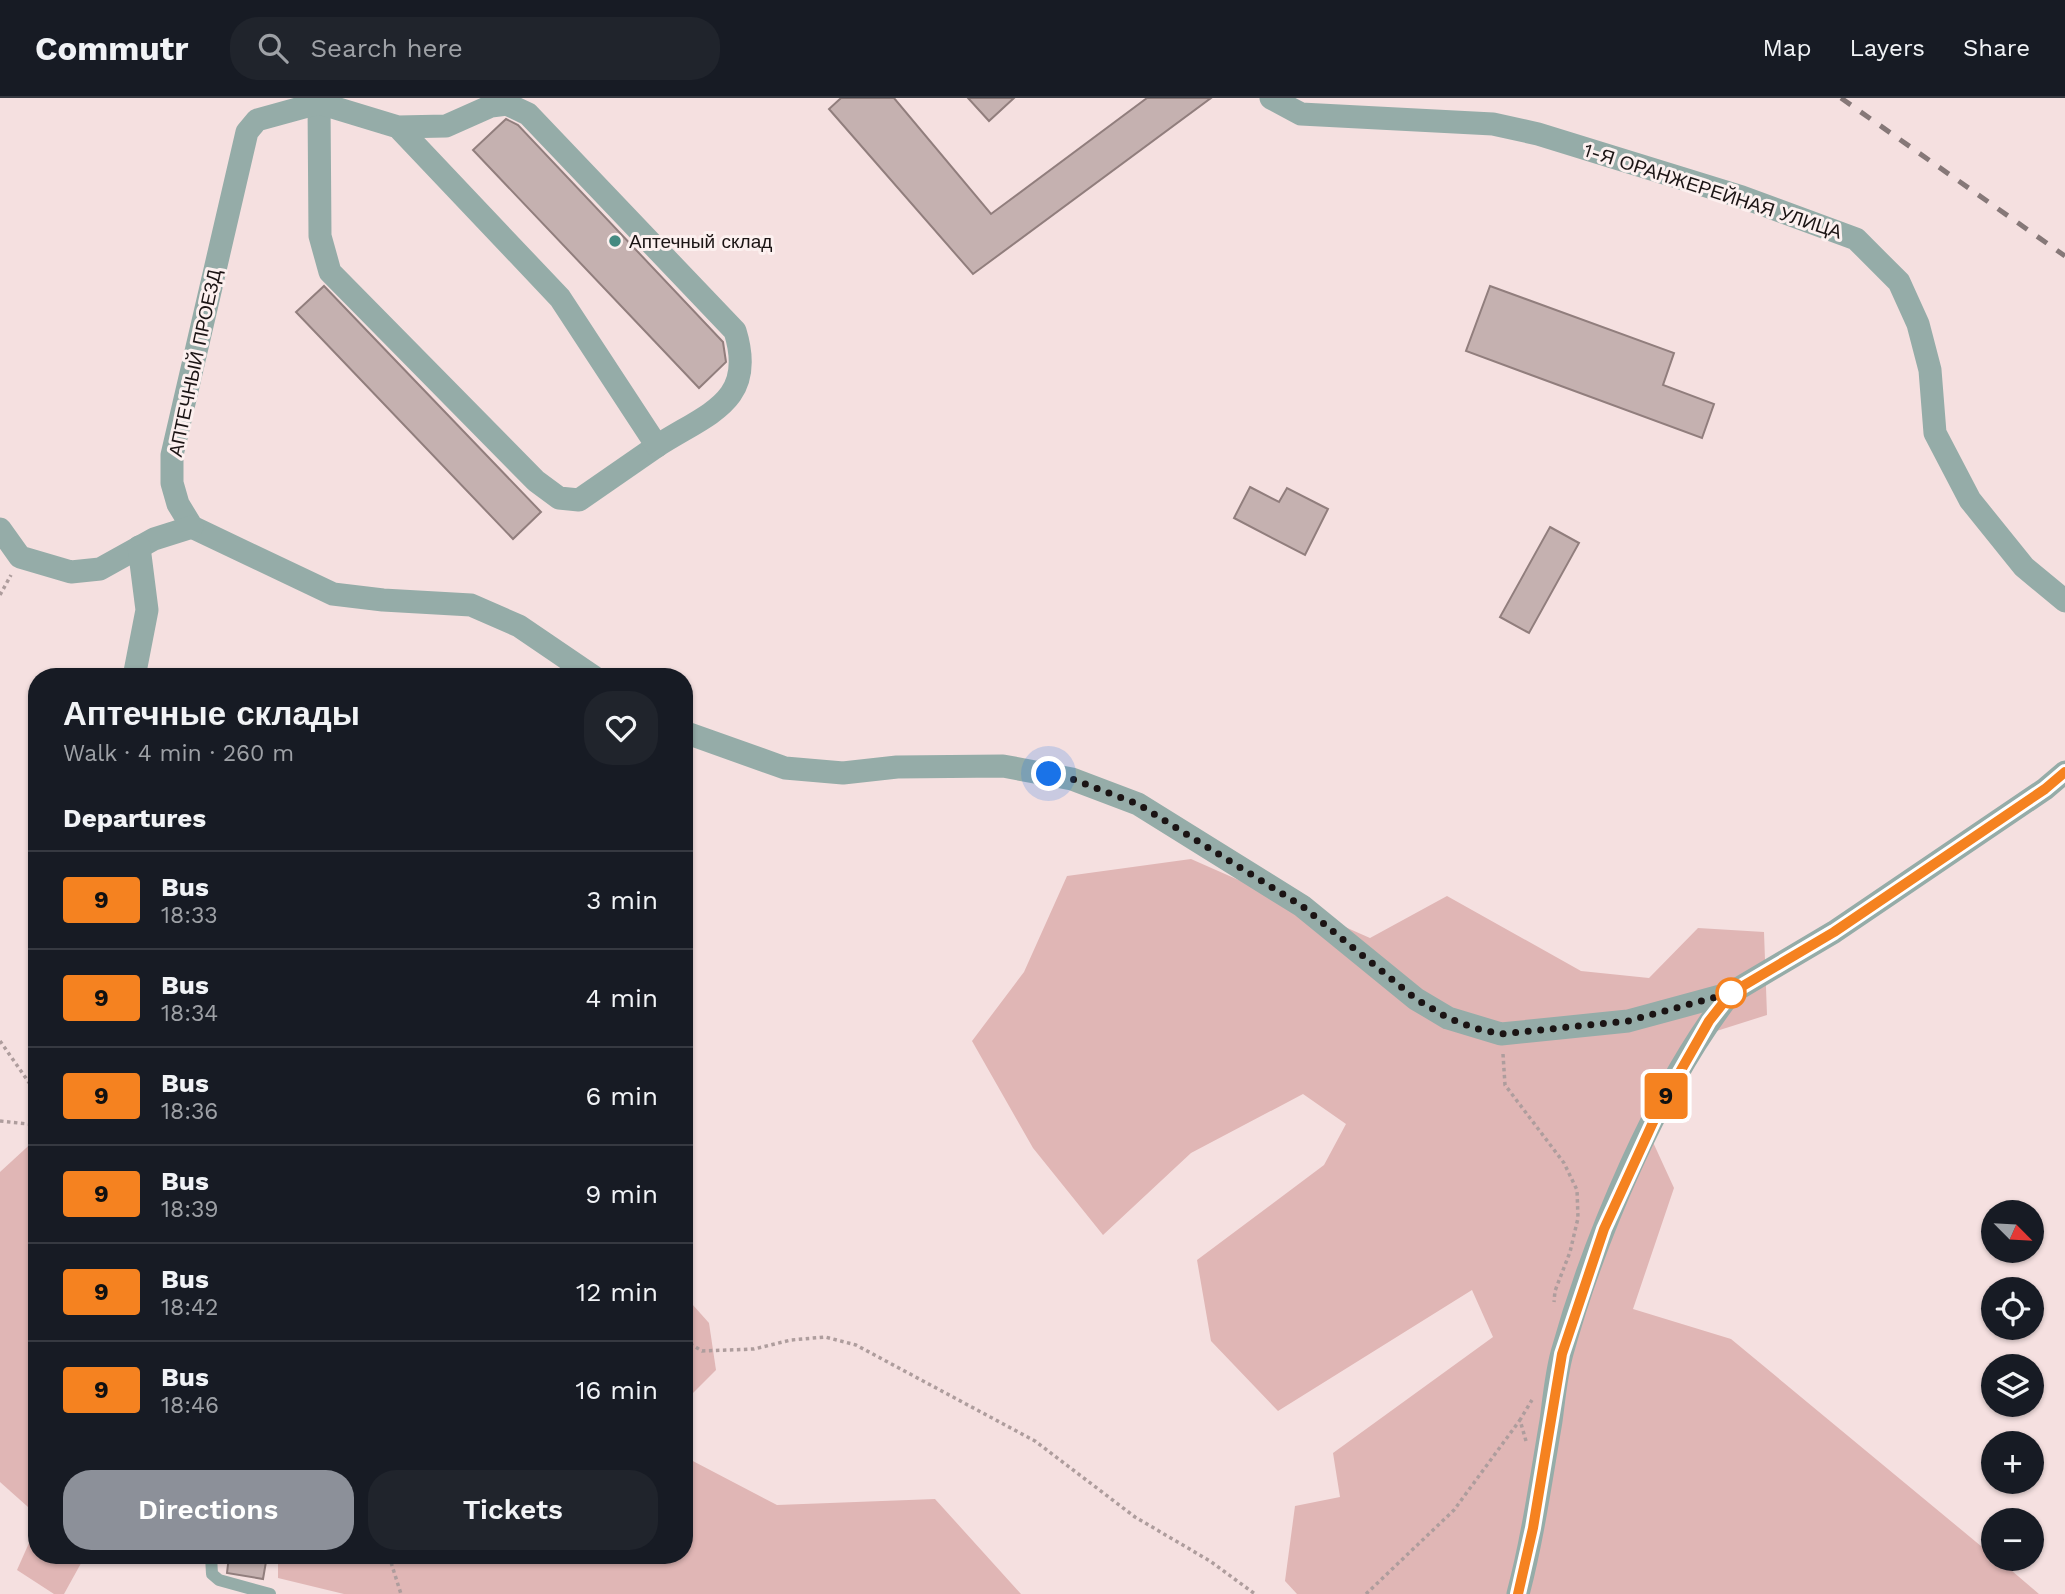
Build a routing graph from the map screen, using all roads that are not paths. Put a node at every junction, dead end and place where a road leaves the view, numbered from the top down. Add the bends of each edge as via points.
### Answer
1 (1271, 98) edge
2 (319, 103) junction
3 (398, 127) junction
4 (657, 446) junction
5 (192, 527) junction
6 (0, 529) edge
7 (139, 547) junction
8 (2065, 601) edge
9 (136, 668) edge
10 (581, 668) edge
11 (693, 735) edge
12 (2065, 772) edge
13 (1731, 993) junction
14 (211, 1564) edge
15 (270, 1594) edge
16 (1518, 1594) edge

1 - 8 street, 1-Я ОРАНЖЕРЕЙНАЯ УЛИЦА via 1301,114 1493,124 1538,134 1742,197 1856,239 1899,282 1918,324 1930,370 1935,433 1970,500 2024,568
2 - 3 street
2 - 4 street via 320,236 330,272 536,481 559,498 579,500
2 - 5 street, АПТЕЧНЫЙ ПРОЕЗД via 257,120 247,132 172,455 172,483
3 - 4 street via 560,298
3 - 4 street via 446,126 491,106 508,104 528,114 735,331 740,375 732,397
5 - 7 street
5 - 10 street via 333,594 471,605 519,626
6 - 7 street via 20,558 71,572 100,569
7 - 9 street via 147,610
11 - 13 street via 785,768 843,773 897,767 1003,766 1072,779 1138,804 1302,906 1416,999 1448,1018 1501,1034 1628,1021
12 - 13 street via 1834,932
13 - 16 street via 1709,1021 1660,1107 1604,1229 1562,1354
14 - 15 lane via 212,1574 219,1580

